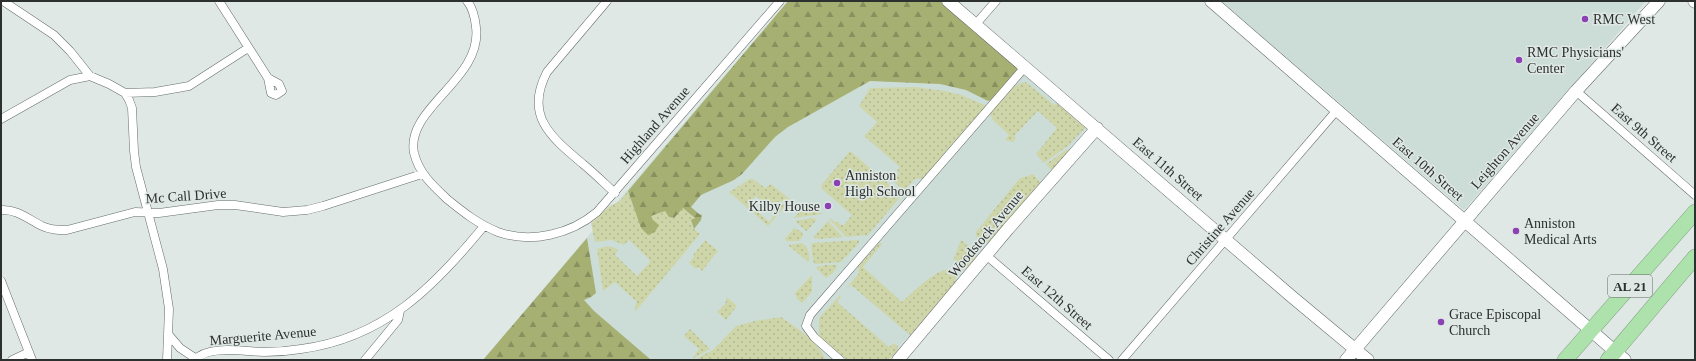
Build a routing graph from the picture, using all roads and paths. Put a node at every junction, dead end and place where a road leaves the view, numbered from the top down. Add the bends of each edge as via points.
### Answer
1 (3, 1) edge
2 (219, 1) edge
3 (467, 1) edge
4 (607, 1) edge
5 (780, 1) edge
6 (948, 1) edge
7 (996, 1) edge
8 (1211, 1) edge
9 (1658, 1) edge
10 (975, 25) junction
11 (248, 48) junction
12 (1025, 67) junction
13 (90, 76) junction
14 (268, 78) dead end
15 (1576, 91) junction
16 (125, 93) junction
17 (1337, 110) junction
18 (1, 119) edge
19 (1097, 128) junction
20 (422, 174) junction
21 (615, 192) junction
22 (1695, 195) edge
23 (1, 210) edge
24 (149, 212) junction
25 (1695, 212) edge
26 (1464, 221) junction
27 (484, 226) junction
28 (1226, 239) junction
29 (987, 256) junction
30 (1695, 257) edge
31 (1, 281) edge
32 (400, 311) junction
33 (1592, 331) junction
34 (168, 334) junction
35 (1355, 349) junction
36 (30, 356) edge
37 (1616, 357) edge
38 (196, 359) edge
39 (12, 360) edge
40 (167, 360) edge
41 (365, 360) edge
42 (840, 360) edge
43 (898, 360) edge
44 (1109, 360) edge
45 (1122, 360) edge
46 (1346, 360) edge
47 (1368, 360) edge
48 (1566, 360) edge

1 - 13 street via 54,35
2 - 11 street
3 - 20 street via 475,18 476,42 464,70 418,127 414,153
4 - 21 street via 547,72 541,83 538,103 541,119 549,133
5 - 21 street, Highland Avenue
6 - 10 street, East 11th Street
7 - 10 street
8 - 17 street, East 10th Street
9 - 15 street, Leighton Avenue
10 - 12 street, East 11th Street
11 - 14 street
11 - 16 street via 189,86 155,92
12 - 19 street, East 11th Street
12 - 42 street via 810,315 806,326 814,337
13 - 16 street
13 - 18 street via 70,80
15 - 22 street, East 9th Street
15 - 26 street, Leighton Avenue
16 - 24 street via 132,108 136,167
17 - 26 street, East 10th Street
17 - 28 street, Christine Avenue
19 - 28 street, East 11th Street
19 - 29 street, Woodstock Avenue
20 - 24 street, Mc Call Drive via 307,210 283,212 218,205 159,213
20 - 27 street, Highland Avenue via 467,216
21 - 27 street, Highland Avenue via 597,212 579,225 563,232 521,237
23 - 24 street, Mc Call Drive via 15,211 43,227 58,230 67,230 135,212
24 - 34 street via 163,269 169,309
25 - 33 highway, AL 21
26 - 33 street, East 10th Street
26 - 35 street, Leighton Avenue
27 - 32 street, Marguerite Avenue via 445,272
28 - 35 street, East 11th Street
28 - 45 street, Christine Avenue
29 - 43 street, Woodstock Avenue
29 - 44 street, East 12th Street
30 - 37 highway, AL 21
31 - 36 street
32 - 38 street, Marguerite Avenue via 365,331 318,346 267,352 217,350
32 - 41 street via 398,320
33 - 37 street, East 10th Street
33 - 48 highway, AL 21
34 - 38 street via 180,348
34 - 40 street
35 - 46 street, Leighton Avenue
35 - 47 street, East 11th Street
36 - 39 street

